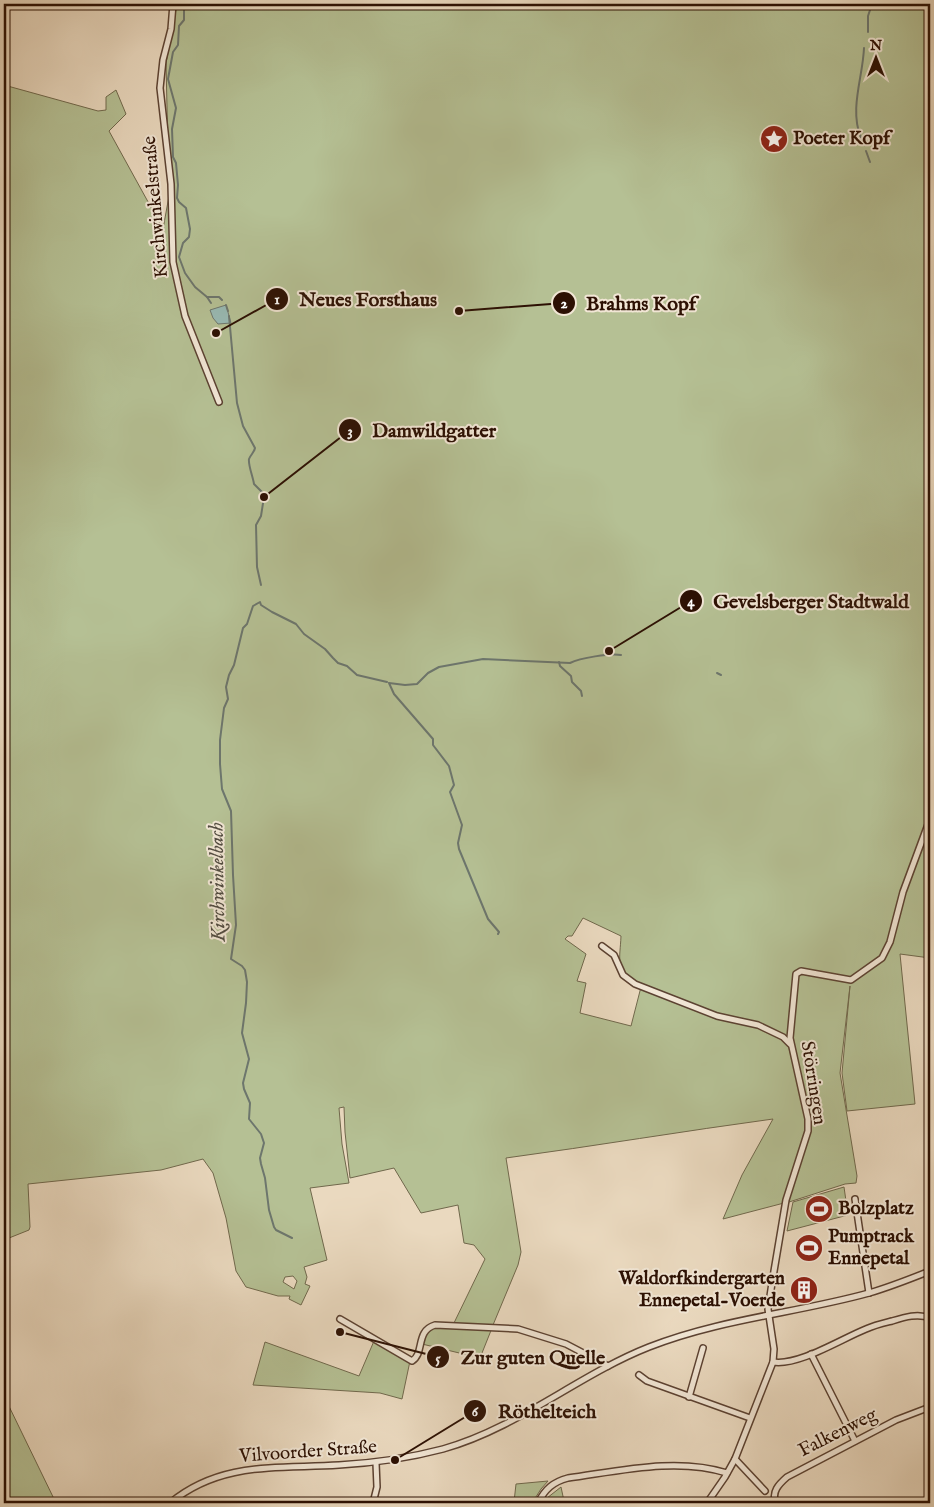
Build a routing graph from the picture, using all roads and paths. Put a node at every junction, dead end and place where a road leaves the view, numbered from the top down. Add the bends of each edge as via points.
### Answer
1 (173, 4) edge
2 (219, 402) dead end
3 (930, 819) edge
4 (602, 946) dead end
5 (790, 1044) junction
6 (855, 1199) dead end
7 (930, 1271) edge
8 (869, 1293) junction
9 (769, 1315) junction
10 (340, 1318) dead end
11 (930, 1318) edge
12 (703, 1348) dead end
13 (811, 1354) junction
14 (773, 1362) junction
15 (608, 1366) junction
16 (639, 1375) dead end
17 (689, 1397) junction
18 (930, 1407) edge
19 (750, 1418) junction
20 (855, 1441) junction
21 (735, 1459) junction
22 (376, 1463) junction
23 (727, 1473) junction
24 (765, 1491) dead end
25 (775, 1502) edge
26 (170, 1503) edge
27 (373, 1503) edge
28 (538, 1503) edge
29 (707, 1503) edge

1 - 2 street, Kirchwinkelstraße via 160,88 171,184 173,262 185,316
3 - 5 street, Störringen via 882,958 851,980 801,971 796,974
4 - 5 street via 614,955 623,975 635,984 717,1016 758,1025
5 - 9 street, Störringen via 808,1130 786,1200
6 - 8 street
7 - 8 street, Vilvoorder Straße
8 - 9 street, Vilvoorder Straße
9 - 14 street, Störringen
9 - 15 street, Vilvoorder Straße via 679,1336
10 - 15 street via 412,1361 425,1331 435,1325 518,1329 566,1344
11 - 13 street via 908,1317 868,1328
12 - 17 street
13 - 14 street via 783,1364
13 - 20 street
14 - 19 street
15 - 22 street, Vilvoorder Straße via 523,1416 482,1435 429,1452
16 - 17 street
17 - 19 street
18 - 20 street, Falkenweg
19 - 21 street
20 - 25 street, Falkenweg via 787,1476 776,1488
21 - 23 street
21 - 24 street
22 - 26 street, Vilvoorder Straße via 231,1472 196,1486
22 - 27 street via 377,1487
23 - 28 street via 662,1466 568,1478 548,1487
23 - 29 street

